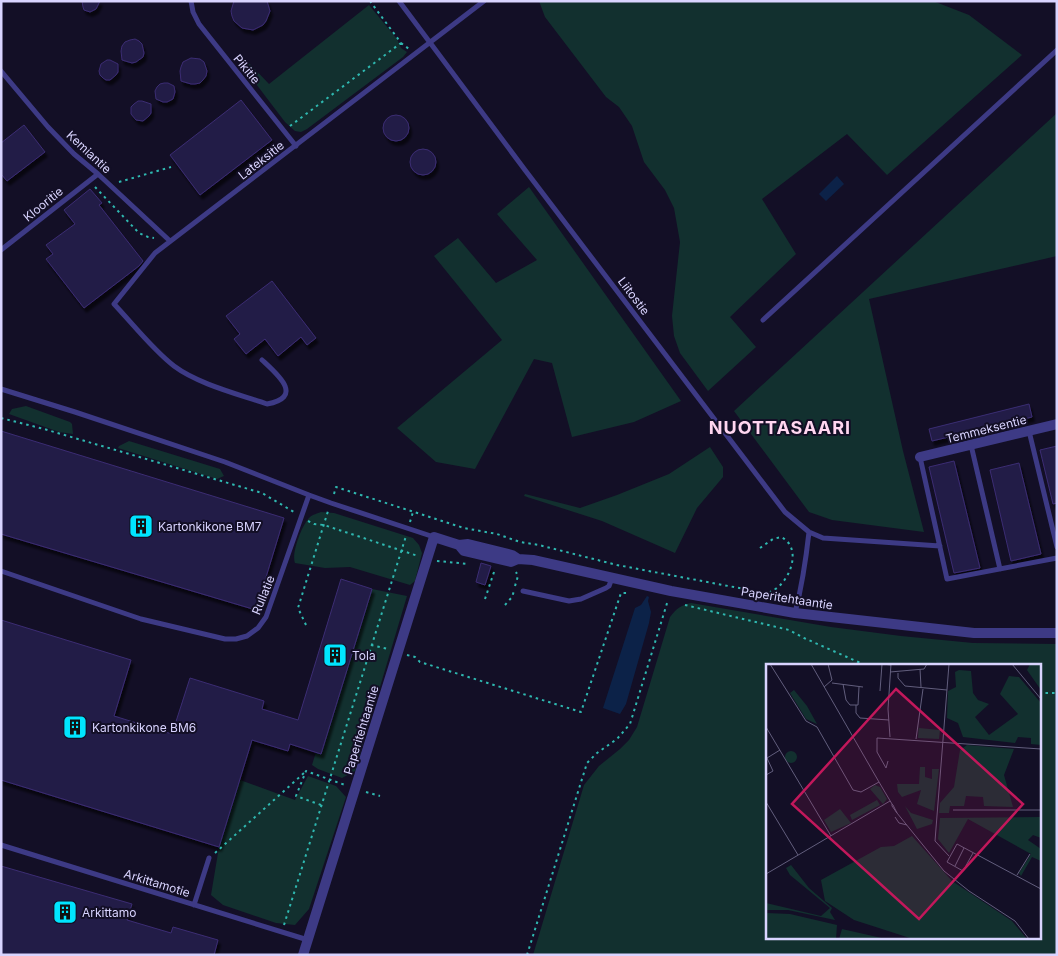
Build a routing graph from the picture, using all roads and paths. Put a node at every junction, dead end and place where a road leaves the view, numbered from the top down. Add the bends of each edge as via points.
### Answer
1 (191, 1) edge
2 (370, 1) edge
3 (399, 1) edge
4 (484, 1) edge
5 (430, 42) junction
6 (1057, 50) edge
7 (1, 71) edge
8 (286, 134) junction
9 (296, 146) junction
10 (171, 167) dead end
11 (98, 174) junction
12 (109, 185) junction
13 (164, 236) junction
14 (170, 242) junction
15 (1, 250) edge
16 (763, 320) dead end
17 (262, 360) dead end
18 (1, 389) edge
19 (1, 418) edge
20 (1057, 424) edge
21 (1028, 431) junction
22 (971, 445) junction
23 (920, 457) joint
24 (309, 495) junction
25 (413, 512) dead end
26 (302, 517) junction
27 (408, 529) junction
28 (809, 532) junction
29 (434, 537) junction
30 (940, 546) junction
31 (1057, 547) edge
32 (760, 548) dead end
33 (401, 550) junction
34 (1057, 558) edge
35 (427, 560) junction
36 (496, 564) dead end
37 (516, 564) junction
38 (473, 565) dead end
39 (1000, 569) junction
40 (1, 571) edge
41 (612, 578) junction
42 (523, 591) dead end
43 (671, 591) junction
44 (636, 593) dead end
45 (768, 593) dead end
46 (485, 599) dead end
47 (504, 605) dead end
48 (686, 606) dead end
49 (795, 613) junction
50 (1057, 633) edge
51 (420, 662) dead end
52 (863, 664) edge
53 (1040, 693) edge
54 (1057, 693) edge
55 (306, 771) junction
56 (329, 779) junction
57 (355, 788) junction
58 (380, 796) dead end
59 (321, 805) junction
60 (1, 845) edge
61 (209, 858) joint
62 (194, 905) junction
63 (282, 932) junction
64 (308, 940) junction
65 (303, 955) edge
66 (527, 955) edge

1 - 8 lane, Pikitie via 199,24
2 - 8 path via 401,43 291,126
3 - 5 lane, Liitostie
4 - 5 lane, Lateksitie
5 - 9 lane, Lateksitie
5 - 28 lane, Liitostie via 785,512
6 - 16 lane
7 - 11 lane, Kemiantie via 48,127
8 - 9 lane, Pikitie
9 - 14 lane, Lateksitie
10 - 12 path
11 - 12 lane, Kemiantie
11 - 15 lane, Klooritie
12 - 13 lane, Kemiantie
12 - 13 path via 95,186 139,233 156,238
13 - 14 lane, Kemiantie
14 - 17 lane, Lateksitie via 155,254 114,304 156,350 197,380 267,404 278,402 285,395 284,382
18 - 24 lane via 225,462
19 - 26 path via 262,494
20 - 21 street, Temmeksentie
21 - 22 street, Temmeksentie
21 - 31 lane
22 - 23 street, Temmeksentie
22 - 39 lane
23 - 30 lane
24 - 26 lane, Rullatie
24 - 27 lane
25 - 27 path
26 - 33 path via 314,524
26 - 40 lane, Rullatie via 266,617 253,632 236,639 141,619
27 - 29 lane
27 - 33 path
28 - 30 lane via 823,538
28 - 49 lane
29 - 35 street, Paperitehtaantie
29 - 37 street, Paperitehtaantie via 459,545 464,551
30 - 39 lane via 947,579
32 - 45 path via 781,537 786,539 792,551 784,582
33 - 35 path
33 - 56 path
34 - 39 lane
35 - 38 path
35 - 57 street, Paperitehtaantie
36 - 46 path
37 - 41 street, Paperitehtaantie via 533,560
37 - 47 path via 518,576 512,596
41 - 42 lane via 606,588 569,601
41 - 43 street, Paperitehtaantie
43 - 49 street, Paperitehtaantie
43 - 66 path via 630,724 588,763
44 - 51 path via 620,594 581,712
48 - 52 path via 789,630
49 - 50 street, Paperitehtaantie via 974,633
53 - 54 path
55 - 56 path
55 - 59 path via 296,796
55 - 61 path
56 - 57 path
56 - 59 path
57 - 58 path
57 - 64 street, Paperitehtaantie
59 - 63 path
60 - 62 lane, Arkittamotie
61 - 62 lane
62 - 63 lane, Arkittamotie
63 - 64 lane, Arkittamotie
64 - 65 street, Paperitehtaantie

